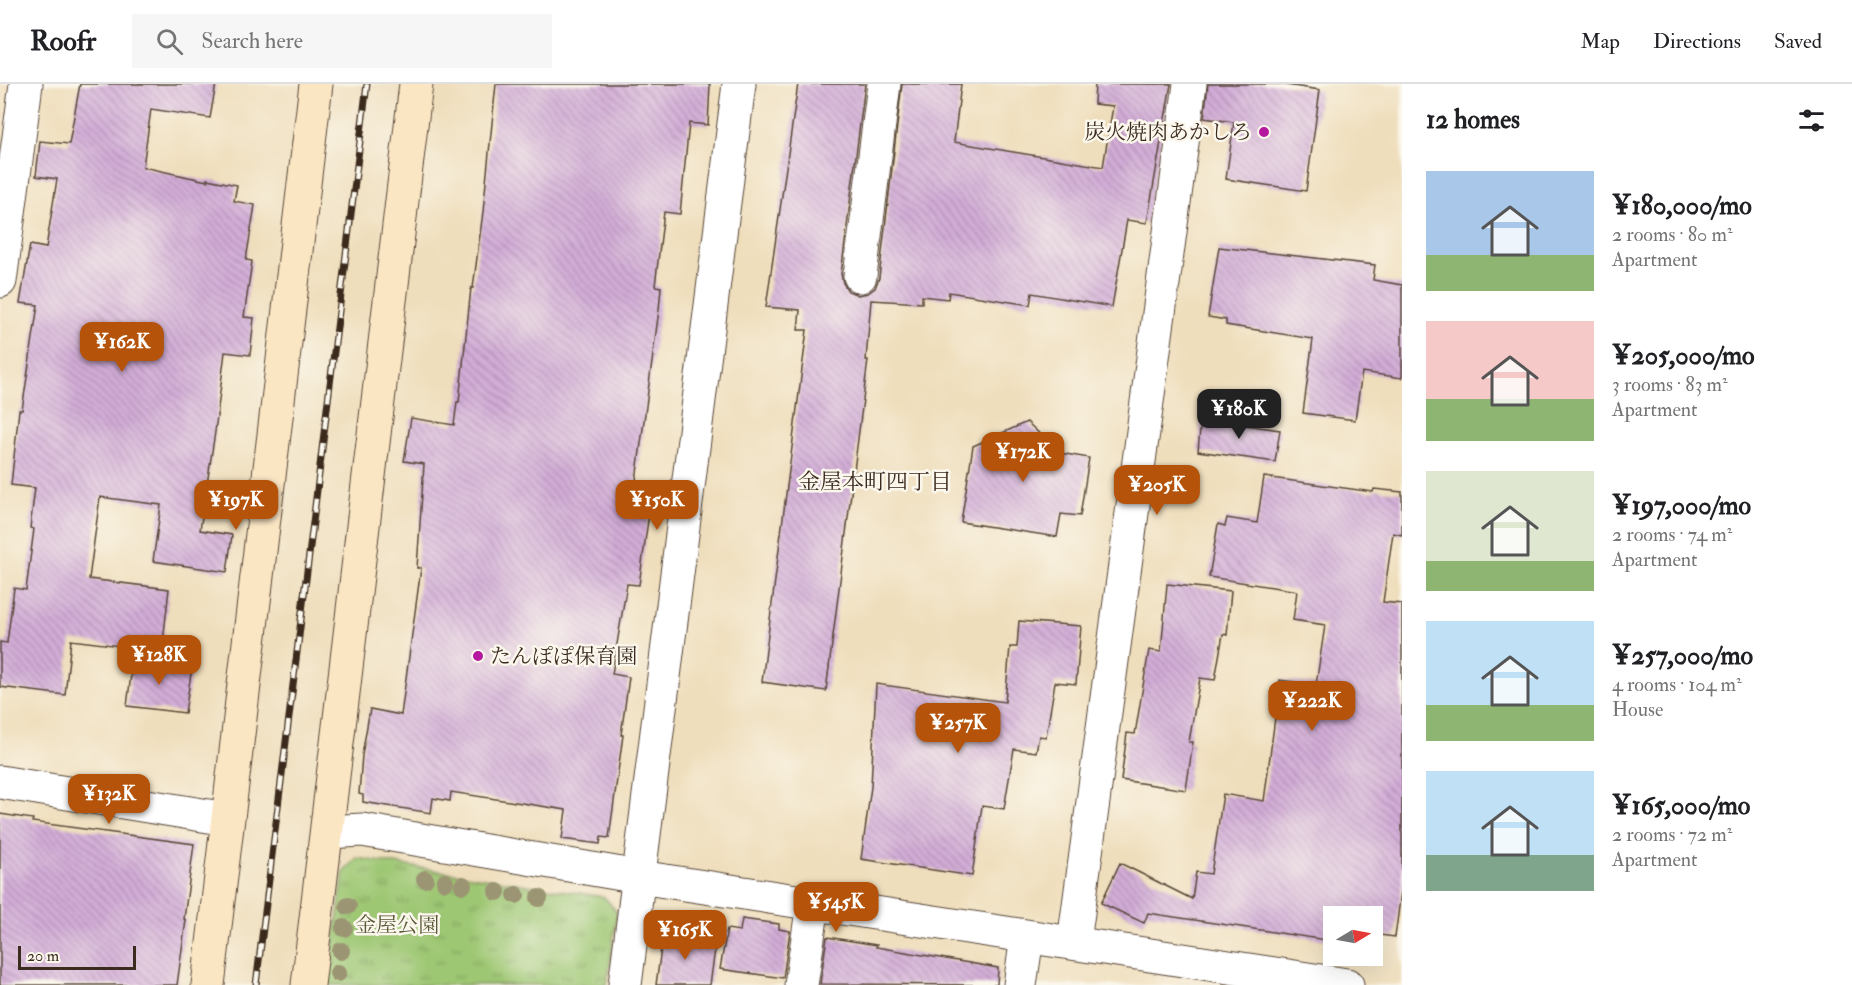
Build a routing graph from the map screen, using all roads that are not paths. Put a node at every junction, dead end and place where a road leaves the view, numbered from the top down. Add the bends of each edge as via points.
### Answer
1 (26, 84) edge
2 (316, 84) edge
3 (416, 84) edge
4 (739, 84) edge
5 (884, 84) edge
6 (1190, 84) edge
7 (6, 192) edge
8 (860, 276) dead end
9 (0, 282) edge
10 (0, 782) edge
11 (227, 819) junction
12 (328, 832) junction
13 (639, 877) junction
14 (813, 904) junction
15 (1027, 937) junction
16 (1074, 942) junction
17 (208, 985) edge
18 (308, 985) edge
19 (625, 985) edge
20 (801, 985) edge
21 (1020, 985) edge
22 (1347, 985) edge

1 - 7 street
2 - 11 street
3 - 12 street
4 - 13 street
5 - 8 street
6 - 16 street
7 - 9 street
10 - 11 street
11 - 17 street
12 - 13 street via 362,831
12 - 18 street
13 - 14 street
13 - 19 street
14 - 15 street
14 - 20 street
15 - 16 street
15 - 21 street
16 - 22 street

